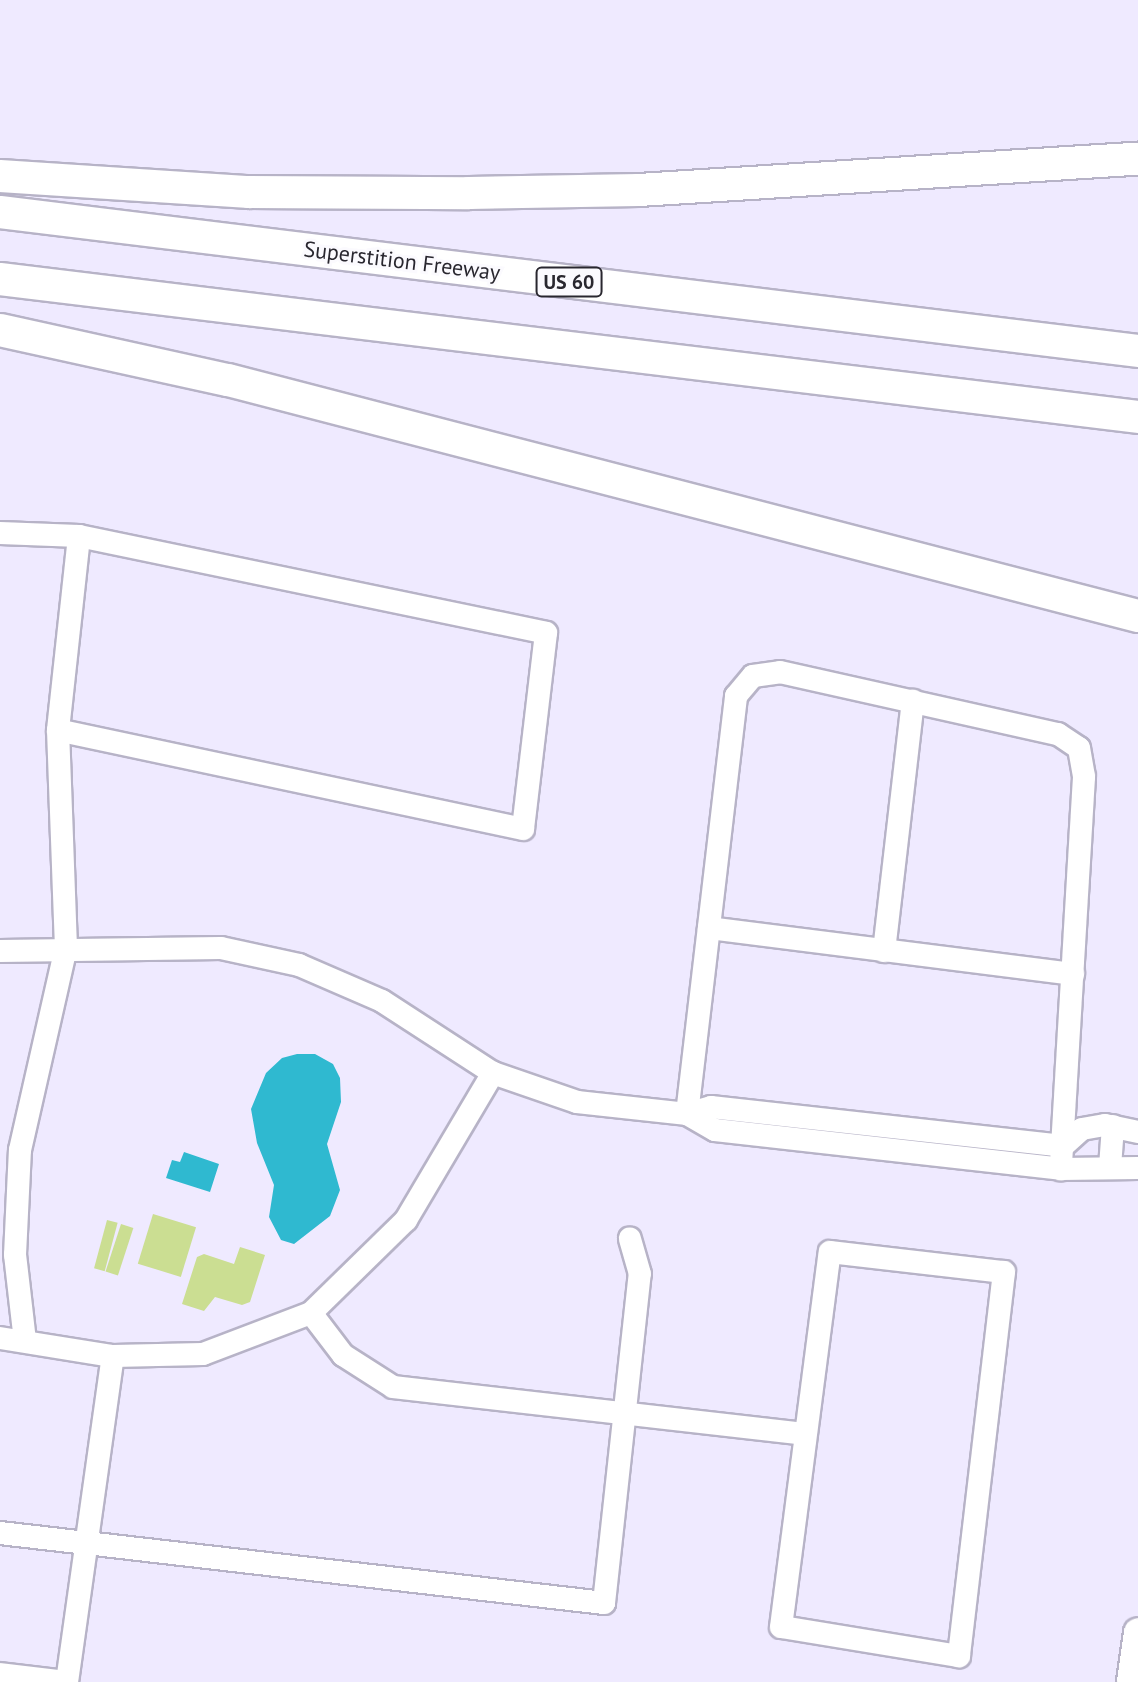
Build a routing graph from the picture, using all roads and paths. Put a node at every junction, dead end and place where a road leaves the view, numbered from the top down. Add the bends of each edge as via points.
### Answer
1 (1138, 159) edge
2 (0, 176) edge
3 (0, 212) edge
4 (0, 279) edge
5 (0, 330) edge
6 (1138, 351) edge
7 (1138, 417) edge
8 (0, 533) edge
9 (79, 536) junction
10 (1138, 616) edge
11 (913, 701) junction
12 (58, 730) junction
13 (709, 928) junction
14 (66, 948) junction
15 (0, 951) edge
16 (884, 951) junction
17 (1073, 974) junction
18 (493, 1073) junction
19 (687, 1114) junction
20 (1113, 1126) junction
21 (1138, 1132) edge
22 (1063, 1146) junction
23 (1110, 1167) junction
24 (1138, 1168) edge
25 (1061, 1169) junction
26 (630, 1238) dead end
27 (311, 1313) junction
28 (0, 1338) edge
29 (25, 1341) junction
30 (113, 1356) junction
31 (627, 1416) junction
32 (804, 1434) junction
33 (0, 1533) edge
34 (85, 1545) junction
35 (1138, 1632) edge
36 (0, 1674) edge
37 (66, 1682) edge
38 (1131, 1682) edge

1 - 2 highway via 639,190 469,193 249,192
3 - 6 highway, Superstition Freeway / US 60
4 - 7 highway
5 - 10 highway via 489,446
8 - 9 street
9 - 12 street
9 - 12 street via 546,633 523,829
11 - 13 street via 780,672 753,676 736,696
11 - 16 street
11 - 17 street via 1058,734 1079,748 1084,777
12 - 14 street
13 - 16 street
13 - 19 street
14 - 15 street
14 - 18 street via 221,948 299,965 382,1001
14 - 29 street via 20,1150 15,1255
16 - 17 street
17 - 22 street
18 - 19 street via 577,1102
18 - 27 street via 406,1220
19 - 22 street via 711,1107
19 - 25 street via 715,1130
20 - 21 street
20 - 22 street via 1082,1129
20 - 23 street
22 - 25 street
23 - 24 street
23 - 25 street
26 - 31 street via 640,1274
27 - 30 street via 203,1354
27 - 31 street via 343,1355 393,1387
28 - 29 street
29 - 30 street
30 - 34 street
31 - 32 street
31 - 34 street via 604,1603
32 - 32 street via 830,1252 1004,1272 959,1656 781,1627
33 - 34 street
34 - 37 street
35 - 38 main road
36 - 37 street

